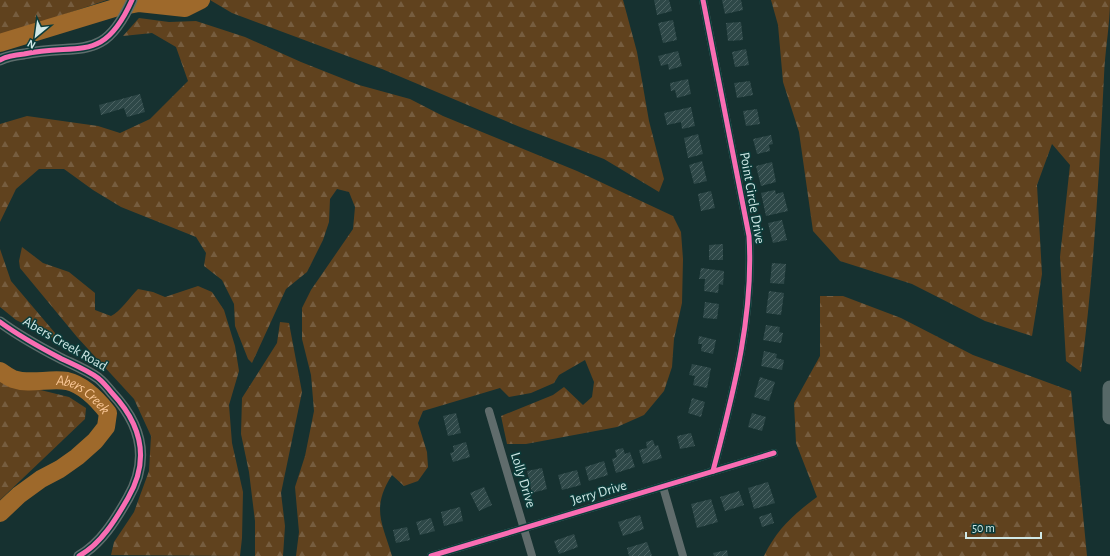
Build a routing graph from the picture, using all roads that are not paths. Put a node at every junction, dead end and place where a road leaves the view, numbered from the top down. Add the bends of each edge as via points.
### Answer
1 (132, 0) edge
2 (703, 0) edge
3 (0, 60) edge
4 (0, 322) edge
5 (1110, 388) edge
6 (489, 411) dead end
7 (1110, 417) edge
8 (774, 453) dead end
9 (713, 471) junction
10 (663, 487) junction
11 (524, 527) junction
12 (79, 556) edge
13 (431, 556) edge
14 (532, 556) edge
15 (683, 556) edge

1 - 3 street via 116,29 104,41 93,46 36,51
2 - 9 street, Point Circle Drive via 749,236 751,263 743,345 735,390
4 - 12 street, Abers Creek Road via 28,342 97,378 120,401 135,425 141,448 140,469 132,491 101,538
5 - 7 highway
6 - 11 street, Lolly Drive
8 - 9 street, Jerry Drive
9 - 10 street, Jerry Drive
10 - 11 street, Jerry Drive
10 - 15 street
11 - 13 street, Jerry Drive
11 - 14 street, Lolly Drive

